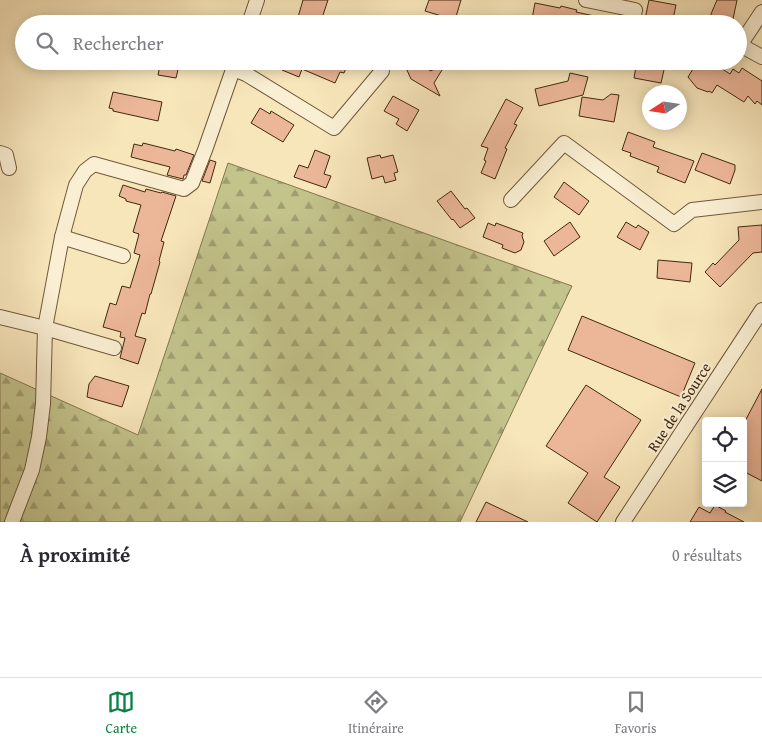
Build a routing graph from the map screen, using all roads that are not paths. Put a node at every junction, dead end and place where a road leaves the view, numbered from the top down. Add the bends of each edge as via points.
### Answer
1 (257, 0) edge
2 (586, 0) edge
3 (762, 12) edge
4 (252, 15) edge
5 (634, 15) edge
6 (747, 34) edge
7 (747, 49) edge
8 (762, 57) edge
9 (233, 70) edge
10 (241, 70) edge
11 (382, 71) dead end
12 (0, 153) edge
13 (9, 168) dead end
14 (511, 200) dead end
15 (762, 202) edge
16 (62, 238) junction
17 (123, 256) dead end
18 (762, 310) edge
19 (0, 317) edge
20 (45, 328) junction
21 (114, 348) dead end
22 (12, 522) edge
23 (623, 522) edge

1 - 4 street
2 - 5 street via 635,10
3 - 6 street
7 - 8 street
9 - 16 street via 192,183 184,189 94,164 76,185
10 - 11 street via 334,128
12 - 13 street via 6,155
14 - 15 street via 564,143 674,224 692,210
16 - 17 street
16 - 20 street
18 - 23 street, Rue de la Source
19 - 20 street
20 - 21 street
20 - 22 street via 39,437 32,470

